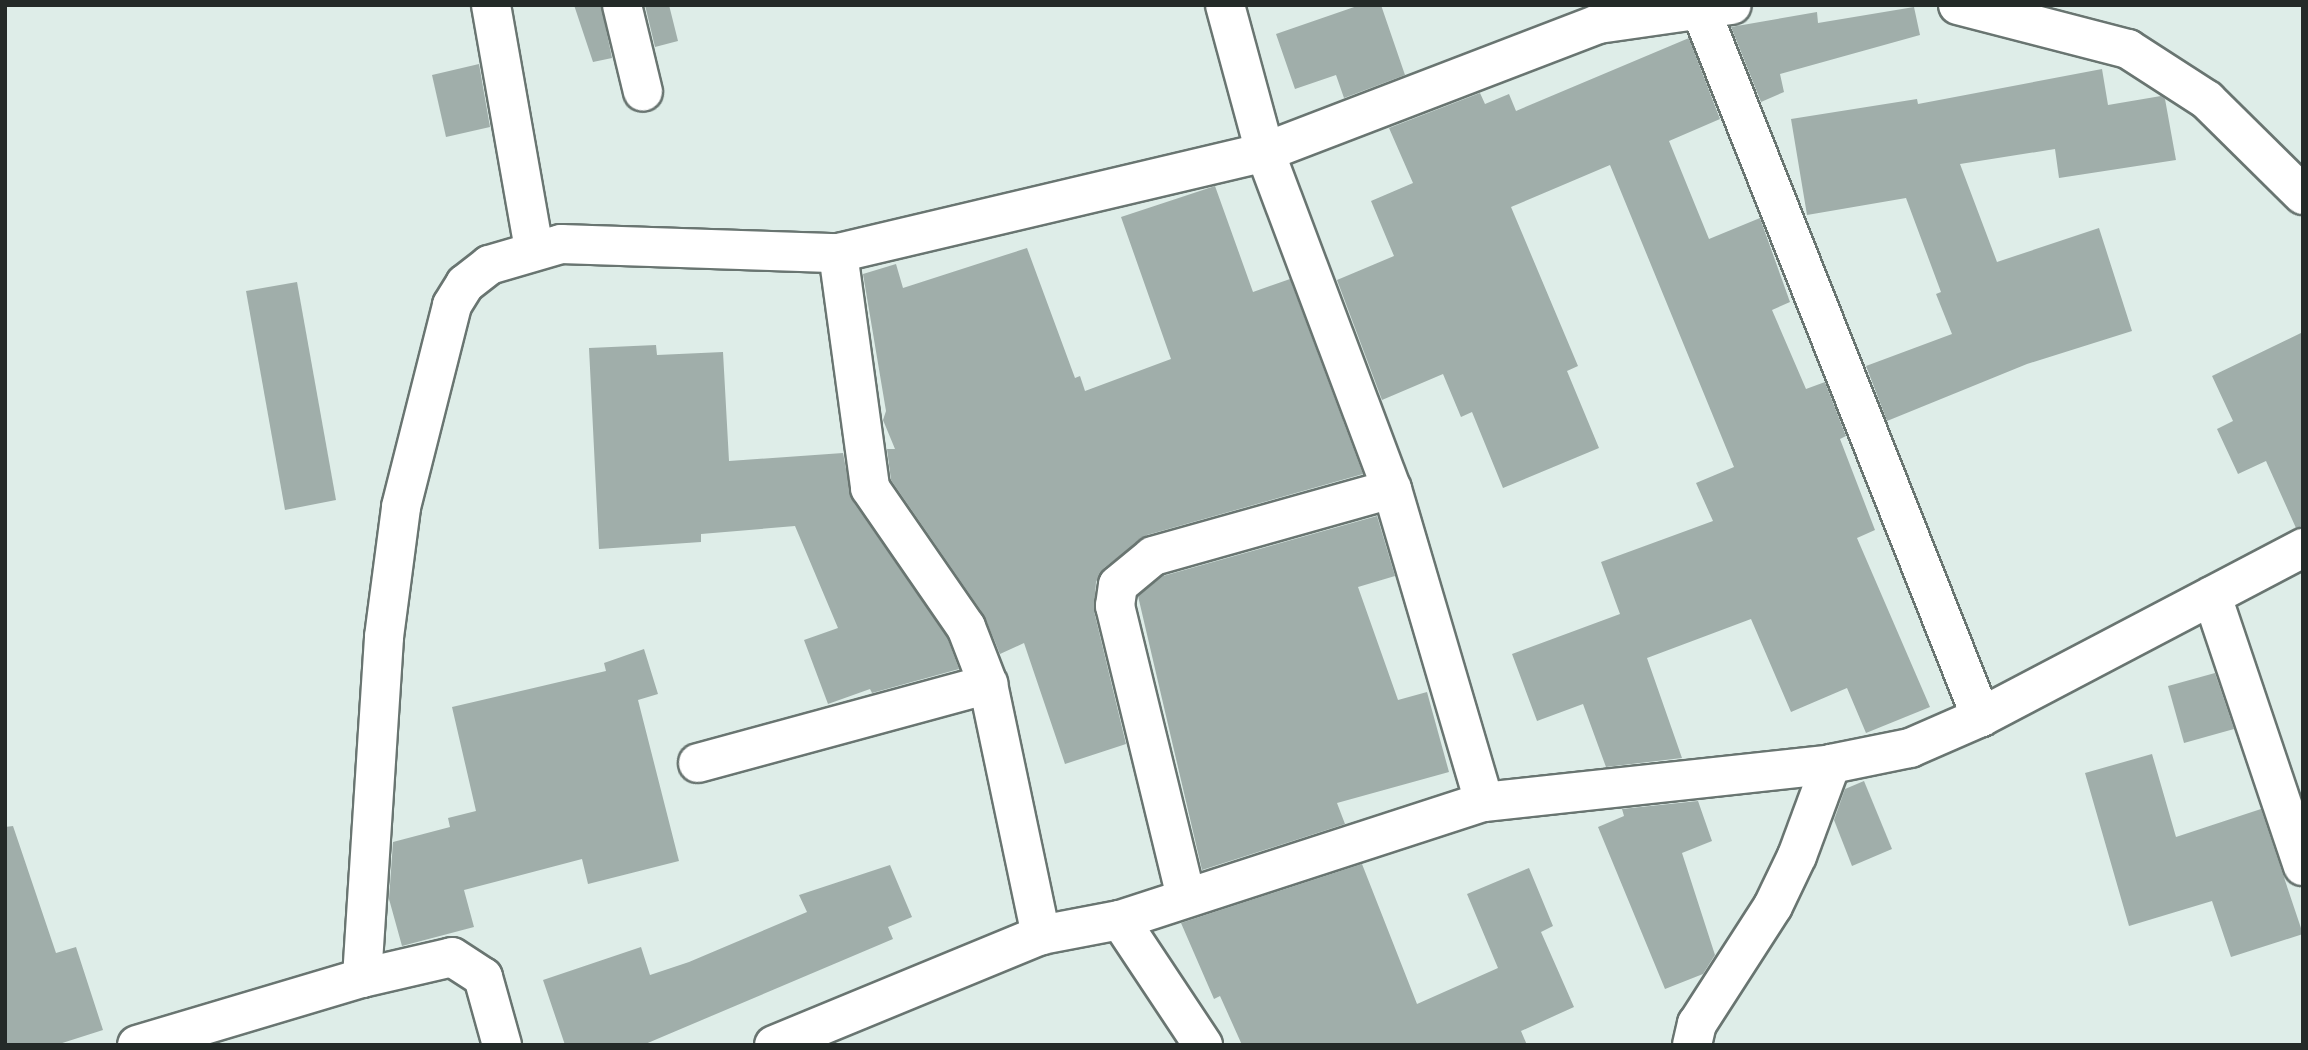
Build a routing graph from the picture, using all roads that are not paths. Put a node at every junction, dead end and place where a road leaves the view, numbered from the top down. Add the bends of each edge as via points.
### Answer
1 (491, 5) edge
2 (622, 5) edge
3 (1225, 5) edge
4 (1958, 5) edge
5 (1716, 7) edge
6 (643, 92) dead end
7 (1265, 152) junction
8 (2303, 195) edge
9 (534, 250) junction
10 (838, 253) junction
11 (1392, 489) junction
12 (2303, 548) edge
13 (2212, 596) junction
14 (988, 684) junction
15 (1980, 717) junction
16 (698, 763) dead end
17 (1831, 764) junction
18 (1484, 802) junction
19 (2303, 866) edge
20 (1186, 897) junction
21 (1120, 920) junction
22 (1041, 935) junction
23 (362, 978) junction
24 (840, 1031) edge
25 (137, 1045) edge
26 (502, 1045) edge
27 (774, 1045) edge
28 (1203, 1045) edge
29 (1692, 1045) edge

1 - 9 street
2 - 6 street
3 - 7 street
4 - 8 street via 2128,49 2207,100
5 - 7 street via 1598,24
5 - 15 street
7 - 10 street
7 - 11 street
9 - 10 street via 561,244
9 - 23 street via 489,265 465,284 452,305 401,508 384,637
10 - 14 street via 870,488 966,626
11 - 18 street
11 - 20 street via 1153,556 1118,585 1115,606
12 - 13 street
13 - 15 street
13 - 19 street
14 - 16 street
14 - 22 street
15 - 17 street via 1910,748
17 - 18 street
17 - 29 street via 1773,906 1697,1024
18 - 20 street
20 - 21 street
21 - 22 street
21 - 28 street
22 - 24 street
23 - 25 street
23 - 26 street via 433,958 452,957 468,963 483,977
24 - 27 street

